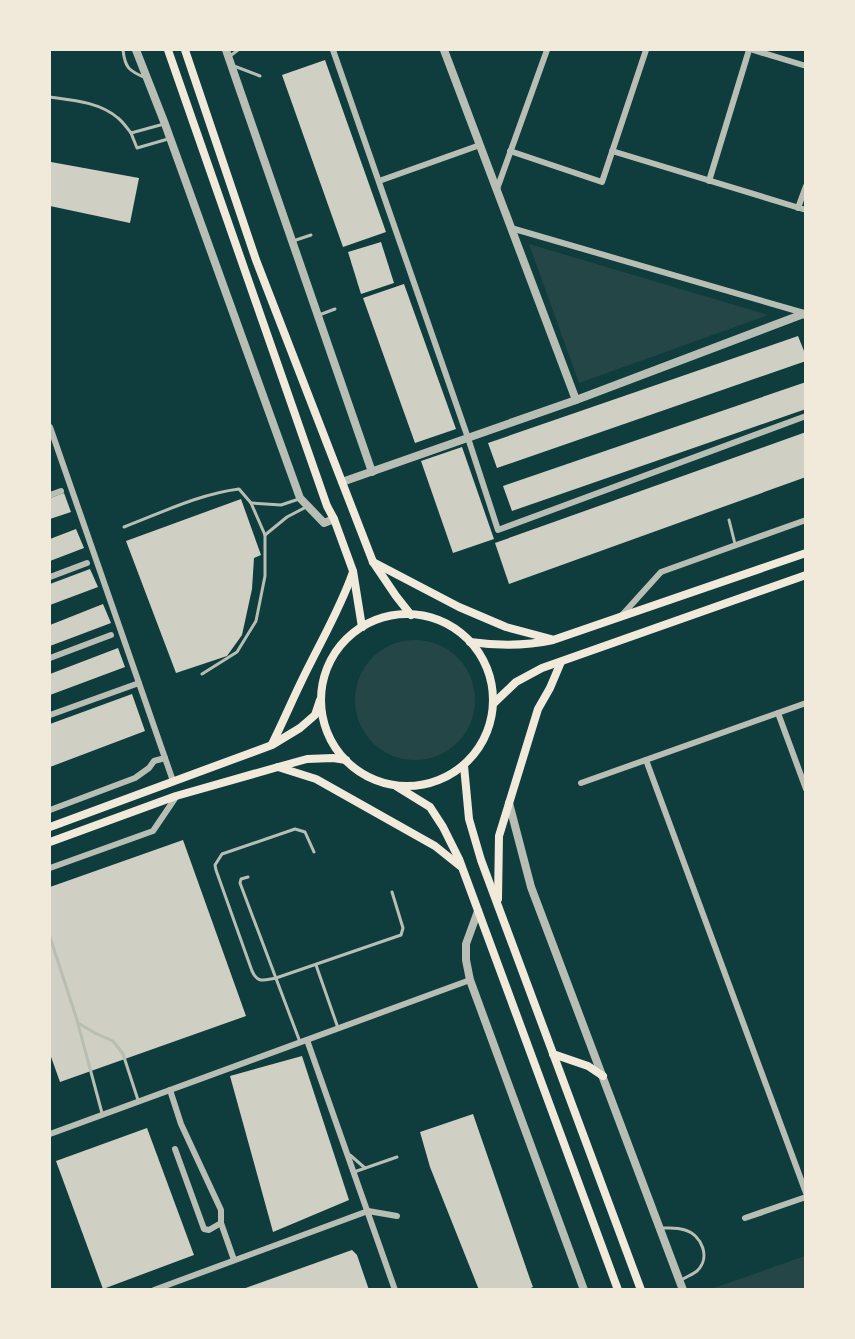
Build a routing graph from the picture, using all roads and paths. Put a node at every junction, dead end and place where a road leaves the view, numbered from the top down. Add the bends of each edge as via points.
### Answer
1 (123, 50) edge
2 (136, 50) edge
3 (168, 50) edge
4 (185, 50) edge
5 (238, 50) edge
6 (333, 50) edge
7 (444, 50) edge
8 (547, 50) edge
9 (646, 50) edge
10 (751, 50) edge
11 (228, 57) edge
12 (806, 66) edge
13 (260, 76) dead end
14 (147, 78) junction
15 (50, 97) edge
16 (165, 124) junction
17 (131, 133) junction
18 (170, 138) junction
19 (480, 145) junction
20 (510, 151) junction
21 (612, 151) junction
22 (379, 181) junction
23 (709, 181) junction
24 (806, 186) edge
25 (496, 189) junction
26 (798, 208) junction
27 (806, 210) edge
28 (511, 228) junction
29 (311, 236) dead end
30 (292, 242) junction
31 (335, 309) dead end
32 (805, 314) edge
33 (318, 316) junction
34 (576, 400) junction
35 (806, 416) edge
36 (50, 427) edge
37 (468, 438) junction
38 (372, 472) junction
39 (342, 482) junction
40 (61, 490) dead end
41 (50, 495) edge
42 (300, 498) junction
43 (251, 503) junction
44 (308, 506) junction
45 (334, 519) junction
46 (729, 520) dead end
47 (806, 520) edge
48 (124, 527) dead end
49 (265, 535) junction
50 (736, 545) junction
51 (806, 553) edge
52 (373, 562) junction
53 (87, 563) dead end
54 (353, 571) junction
55 (806, 575) edge
56 (50, 577) edge
57 (411, 615) junction
58 (622, 615) junction
59 (362, 627) junction
60 (111, 635) dead end
61 (553, 640) junction
62 (470, 642) junction
63 (50, 658) edge
64 (561, 662) junction
65 (202, 674) dead end
66 (139, 683) junction
67 (321, 697) junction
68 (494, 703) junction
69 (806, 703) edge
70 (778, 713) junction
71 (50, 715) edge
72 (272, 745) junction
73 (165, 758) junction
74 (346, 760) junction
75 (646, 760) junction
76 (464, 766) junction
77 (278, 767) junction
78 (173, 781) junction
79 (582, 783) dead end
80 (396, 786) junction
81 (806, 789) edge
82 (176, 796) junction
83 (509, 803) junction
84 (50, 810) edge
85 (50, 827) edge
86 (50, 843) edge
87 (314, 852) dead end
88 (461, 866) junction
89 (50, 868) edge
90 (248, 877) dead end
91 (392, 892) dead end
92 (498, 906) junction
93 (478, 911) junction
94 (50, 937) edge
95 (316, 965) junction
96 (276, 978) junction
97 (470, 980) junction
98 (78, 1023) junction
99 (338, 1028) junction
100 (304, 1041) junction
101 (553, 1054) junction
102 (603, 1076) junction
103 (170, 1090) junction
104 (138, 1102) junction
105 (102, 1115) junction
106 (50, 1134) edge
107 (175, 1149) dead end
108 (346, 1152) junction
109 (397, 1157) dead end
110 (365, 1168) junction
111 (354, 1172) junction
112 (806, 1195) edge
113 (368, 1211) junction
114 (397, 1216) dead end
115 (745, 1218) dead end
116 (221, 1223) junction
117 (659, 1227) junction
118 (234, 1260) junction
119 (679, 1281) junction
120 (154, 1290) edge
121 (395, 1290) edge
122 (584, 1290) edge
123 (618, 1290) edge
124 (640, 1290) edge
125 (683, 1290) edge

1 - 14 lane via 129,68
2 - 14 street
3 - 45 main road
4 - 39 main road via 256,261
5 - 11 lane
6 - 22 street
7 - 19 street
8 - 20 street
9 - 21 street
10 - 12 street
10 - 23 street
11 - 13 lane
11 - 30 street
14 - 16 street
15 - 17 lane via 102,108
16 - 17 lane
16 - 18 street
17 - 18 lane via 137,148
18 - 42 street
19 - 22 street
19 - 25 street
20 - 21 street via 602,182
20 - 25 street
21 - 23 street
22 - 37 street
23 - 26 street
24 - 26 street
25 - 28 street
26 - 27 street
28 - 32 street
28 - 34 street
29 - 30 lane
30 - 33 street
31 - 33 lane
32 - 34 street
33 - 38 street
34 - 37 street
35 - 37 street via 498,530
36 - 66 street
37 - 38 street
38 - 39 street
39 - 52 main road
40 - 41 street
42 - 43 lane via 282,505
42 - 44 street
43 - 48 lane via 239,489 226,491
43 - 49 lane
44 - 45 street via 324,523
44 - 49 lane
45 - 54 main road
46 - 50 lane
47 - 50 street
49 - 65 lane via 265,576 256,621 237,652
50 - 58 street via 661,572
51 - 58 main road
52 - 57 main road
52 - 61 main road via 459,607 506,627
53 - 56 street
54 - 59 main road
54 - 72 main road
55 - 64 main road
57 - 59 main road via 394,616
57 - 62 main road via 453,628
58 - 61 main road
59 - 67 main road via 333,657
60 - 63 street
61 - 62 main road via 496,646
62 - 68 main road via 483,660
64 - 68 main road via 516,682
64 - 83 main road via 538,709
66 - 71 street
66 - 73 street
67 - 72 main road via 315,715
67 - 74 main road via 323,720 332,742
68 - 76 main road via 490,726 480,748
69 - 70 street
70 - 75 street
70 - 81 street
72 - 78 main road
73 - 78 street
73 - 84 street via 154,761 135,778
74 - 77 main road via 308,759
74 - 80 main road via 378,781
75 - 79 street
75 - 112 street
76 - 80 main road via 443,779
76 - 92 main road via 469,819
77 - 82 main road
77 - 88 main road via 315,779 435,846
78 - 85 main road
80 - 88 main road via 430,807
82 - 86 main road
82 - 89 street via 153,831
83 - 92 main road via 499,836
83 - 102 street via 531,886
87 - 96 lane via 305,832 295,829 222,854 215,865 255,977 261,981
88 - 93 main road
90 - 96 lane via 240,883
91 - 95 lane via 404,927 402,935
92 - 101 main road
93 - 97 street via 466,944
93 - 123 main road
94 - 98 lane
95 - 96 lane
95 - 99 lane
96 - 100 lane
97 - 99 street
97 - 122 street
98 - 104 lane via 113,1041 123,1054
98 - 105 lane
99 - 100 street
100 - 103 street
100 - 108 street
101 - 102 main road via 588,1066
101 - 124 main road
102 - 117 street
103 - 104 street
103 - 116 street via 181,1124 221,1210
104 - 105 street
105 - 106 street
107 - 116 street via 204,1229
108 - 110 lane
108 - 111 street
109 - 110 lane
110 - 111 lane
111 - 113 street
112 - 115 street
113 - 114 street
113 - 118 street
113 - 121 street
116 - 118 street
117 - 119 street
117 - 119 lane via 692,1233 703,1248 704,1260 698,1270
118 - 120 street
119 - 125 street

